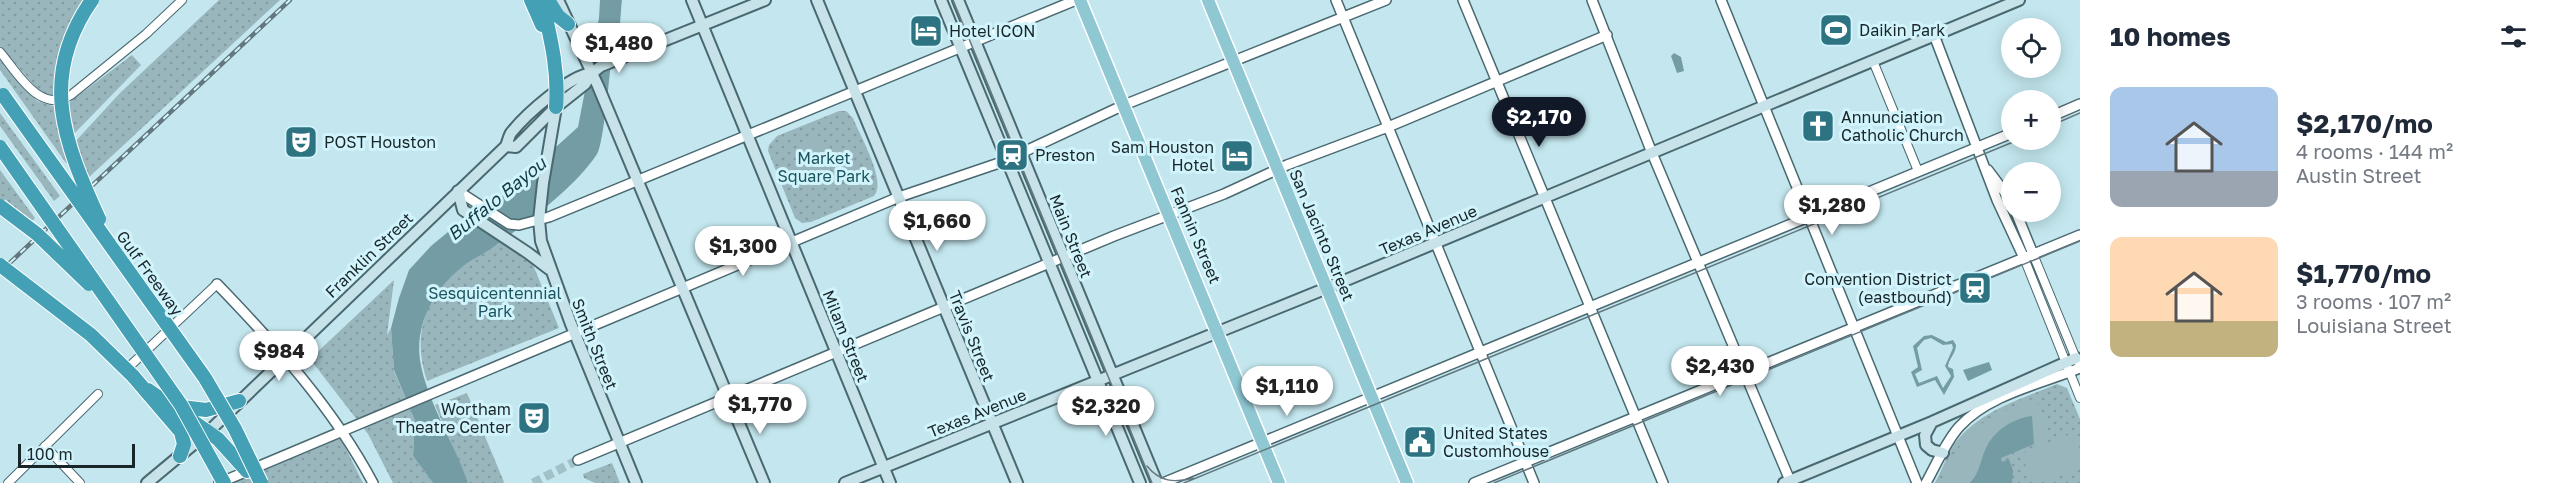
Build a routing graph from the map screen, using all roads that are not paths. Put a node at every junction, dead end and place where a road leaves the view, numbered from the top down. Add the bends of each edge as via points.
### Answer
1 (92, 0) edge
2 (182, 0) edge
3 (531, 0) edge
4 (692, 0) edge
5 (765, 0) edge
6 (818, 0) edge
7 (941, 0) edge
8 (958, 0) edge
9 (1078, 0) edge
10 (1208, 0) edge
11 (1336, 0) edge
12 (1386, 0) edge
13 (1463, 0) edge
14 (1592, 0) edge
15 (1720, 0) edge
16 (2019, 0) edge
17 (550, 5) edge
18 (1344, 18) junction
19 (568, 24) joint
20 (703, 26) junction
21 (1607, 35) junction
22 (1934, 35) junction
23 (549, 42) junction
24 (975, 42) junction
25 (961, 48) junction
26 (0, 52) edge
27 (1232, 61) junction
28 (1873, 61) junction
29 (592, 73) junction
30 (1497, 81) junction
31 (0, 91) edge
32 (557, 91) junction
33 (855, 92) junction
34 (2080, 104) edge
35 (1124, 105) junction
36 (1764, 106) junction
37 (556, 108) junction
38 (2061, 112) edge
39 (1388, 127) junction
40 (748, 135) junction
41 (2001, 137) edge
42 (507, 146) junction
43 (1978, 146) junction
44 (0, 147) edge
45 (1021, 153) junction
46 (1652, 153) junction
47 (1007, 160) junction
48 (1276, 169) junction
49 (1987, 169) junction
50 (1918, 171) junction
51 (638, 180) junction
52 (2001, 187) edge
53 (458, 191) junction
54 (899, 197) junction
55 (1545, 197) junction
56 (0, 206) edge
57 (1170, 215) junction
58 (1809, 216) junction
59 (539, 220) junction
60 (2019, 222) edge
61 (2080, 235) edge
62 (792, 242) junction
63 (1436, 243) junction
64 (112, 249) junction
65 (2028, 256) junction
66 (1064, 258) junction
67 (1699, 262) junction
68 (1050, 264) junction
69 (0, 265) edge
70 (549, 270) junction
71 (217, 284) joint
72 (683, 288) junction
73 (1327, 288) junction
74 (1590, 306) junction
75 (945, 308) junction
76 (115, 312) junction
77 (1853, 327) junction
78 (1218, 331) junction
79 (575, 334) junction
80 (1481, 352) junction
81 (837, 353) junction
82 (286, 356) junction
83 (2079, 365) edge
84 (2067, 368) junction
85 (132, 370) junction
86 (1744, 372) junction
87 (1112, 374) junction
88 (1098, 380) junction
89 (148, 390) junction
90 (98, 394) dead end
91 (1372, 397) junction
92 (2080, 398) edge
93 (159, 399) junction
94 (729, 399) junction
95 (1991, 399) junction
96 (239, 401) junction
97 (1636, 416) junction
98 (1932, 422) junction
99 (992, 423) junction
100 (341, 430) junction
101 (207, 433) junction
102 (1897, 434) junction
103 (1263, 442) junction
104 (620, 444) junction
105 (45, 446) junction
106 (1943, 453) junction
107 (180, 456) junction
108 (578, 460) tunnel mouth
109 (1526, 461) junction
110 (884, 467) junction
111 (248, 471) junction
112 (1789, 482) edge
113 (8, 483) edge
114 (80, 483) edge
115 (147, 483) edge
116 (218, 483) edge
117 (224, 483) edge
118 (261, 483) edge
119 (373, 483) edge
120 (636, 483) edge
121 (764, 483) edge
122 (845, 483) edge
123 (890, 483) edge
124 (1017, 483) edge
125 (1140, 483) edge
126 (1157, 483) edge
127 (1163, 483) edge
128 (1279, 483) edge
129 (1407, 483) edge
130 (1474, 483) edge
131 (1534, 483) edge
132 (1663, 483) edge
133 (1917, 483) edge
134 (1926, 483) edge

1 - 64 highway, bridge via 68,50 62,112 72,158
2 - 26 street via 138,41 60,101 51,102 39,96
3 - 23 highway
4 - 20 main road, Milam Street
5 - 20 main road, Franklin Street
6 - 33 main road, Travis Street
7 - 25 main road, Main Street
8 - 24 main road, Main Street
9 - 24 street
9 - 35 main road, Fannin Street
10 - 27 main road, San Jacinto Street
11 - 18 street
12 - 18 street
13 - 30 street
14 - 21 street
15 - 36 street
16 - 22 main road, Texas Avenue
17 - 19 highway
17 - 23 highway
18 - 27 street
18 - 39 street
19 - 29 main road
20 - 29 main road, Franklin Street via 603,65
20 - 40 main road, Milam Street
21 - 30 street
21 - 46 street
22 - 28 main road, Texas Avenue
22 - 43 street
23 - 32 highway
24 - 25 street
24 - 45 main road, Main Street
25 - 33 street
25 - 47 main road, Main Street
27 - 35 street
27 - 48 main road, San Jacinto Street
28 - 36 main road, Texas Avenue
28 - 50 street
29 - 32 main road, Franklin Street via 581,75
29 - 37 main road, Franklin Street via 585,84
29 - 51 main road
30 - 39 street
30 - 55 street
31 - 64 highway, Gulf Freeway, bridge
32 - 37 highway
32 - 42 main road, Franklin Street via 510,134
33 - 40 street
33 - 54 main road, Travis Street
34 - 38 street
35 - 45 street
35 - 57 main road, Fannin Street
36 - 46 main road, Texas Avenue
36 - 58 street
37 - 42 main road, Franklin Street via 516,147
37 - 59 main road, Smith Street
39 - 48 street
39 - 63 street
40 - 51 street
40 - 62 main road, Milam Street
41 - 43 street
42 - 53 main road, Franklin Street
43 - 49 street
43 - 50 street
44 - 76 highway, bridge
45 - 47 street
45 - 66 main road, Main Street
46 - 55 main road, Texas Avenue
46 - 67 street
47 - 54 street
47 - 68 main road, Main Street
48 - 57 street
48 - 73 main road, San Jacinto Street
49 - 52 street
49 - 65 street via 1997,200
50 - 58 street
51 - 59 street
51 - 72 main road
53 - 59 street via 509,224
53 - 70 main road via 464,211
53 - 82 main road, Franklin Street
54 - 62 street
54 - 75 main road, Travis Street
55 - 63 main road, Texas Avenue
55 - 74 street
56 - 76 highway, bridge via 63,258
57 - 66 street
57 - 78 main road, Fannin Street
58 - 67 street
58 - 77 street
59 - 70 main road, Smith Street
60 - 65 street
61 - 65 street
62 - 72 street
62 - 81 main road, Milam Street
63 - 73 main road, Texas Avenue
63 - 80 street
64 - 118 highway, Gulf Freeway, bridge via 205,378
65 - 77 street
65 - 83 street
65 - 84 street
66 - 68 street
66 - 87 main road, Main Street
67 - 74 street
67 - 86 street
68 - 75 street
68 - 88 main road, Main Street
69 - 85 highway, bridge
70 - 79 main road, Smith Street
71 - 82 street
71 - 85 street
72 - 79 street
72 - 94 main road
73 - 78 main road, Texas Avenue
73 - 91 main road, San Jacinto Street
74 - 80 street
74 - 97 street
75 - 81 street
75 - 99 main road, Travis Street
76 - 117 highway, bridge via 181,405
77 - 86 street
77 - 102 street
78 - 87 main road, Texas Avenue
78 - 103 main road, Fannin Street
79 - 100 street
79 - 104 main road, Smith Street
80 - 91 street
80 - 109 street
81 - 94 street
81 - 110 main road, Milam Street
82 - 96 main road, Franklin Street
82 - 100 street
83 - 84 main road
84 - 92 street
84 - 95 main road
85 - 89 highway
86 - 97 street
86 - 112 street
87 - 88 main road, Texas Avenue
87 - 126 main road, Main Street
88 - 99 main road, Texas Avenue
88 - 125 main road, Main Street
89 - 93 highway
89 - 107 highway via 181,432 184,444
90 - 105 street
91 - 103 street
91 - 129 main road, San Jacinto Street
93 - 96 highway via 206,410
93 - 101 highway
94 - 104 street
94 - 121 main road
95 - 98 main road
95 - 106 street via 1964,422
96 - 101 main road, Franklin Street
97 - 109 street
97 - 132 street
98 - 102 main road
98 - 106 main road via 1924,441 1929,448
99 - 110 main road, Texas Avenue
99 - 124 main road, Travis Street
100 - 111 street
100 - 119 street
101 - 107 main road, Franklin Street
101 - 111 highway via 218,439
102 - 112 main road
102 - 133 street
103 - 127 street
103 - 128 main road, Fannin Street
104 - 108 street
104 - 120 main road, Smith Street
105 - 113 street
105 - 114 street
106 - 134 street
107 - 115 main road, Franklin Street
109 - 130 street
109 - 131 street
110 - 122 main road, Texas Avenue
110 - 123 main road, Milam Street
111 - 116 street

